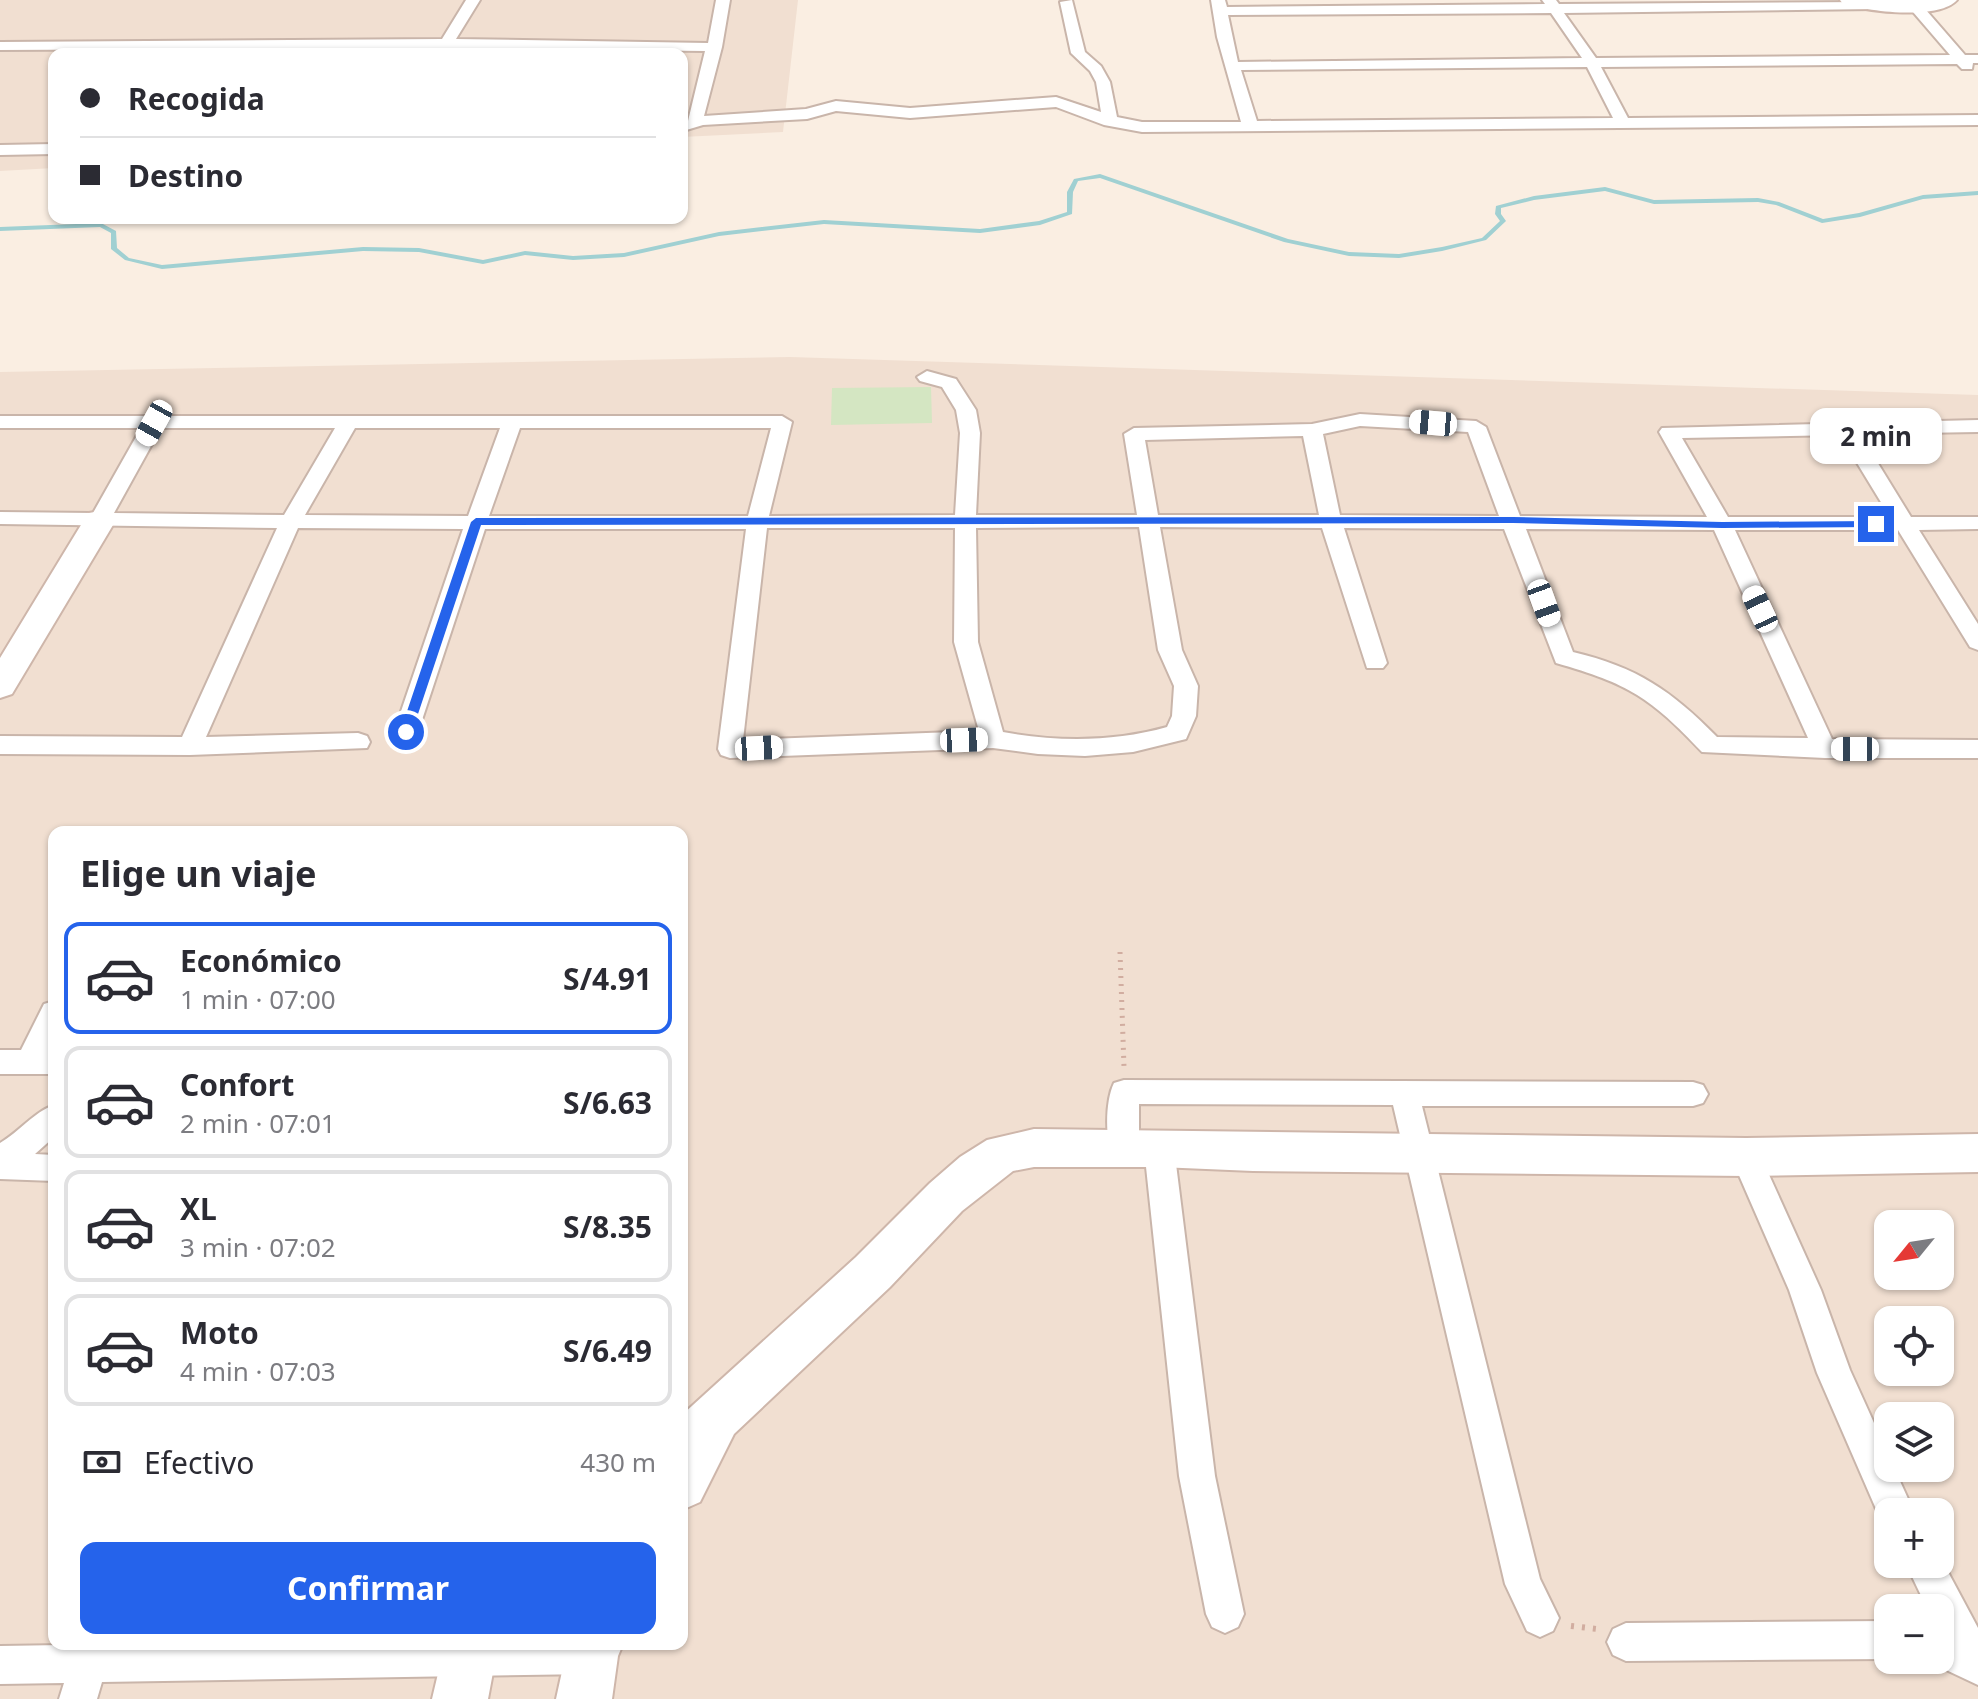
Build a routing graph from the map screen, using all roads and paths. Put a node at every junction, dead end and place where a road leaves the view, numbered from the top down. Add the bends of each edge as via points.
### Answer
1 (473, 0) edge
2 (723, 0) edge
3 (1947, 0) edge
4 (1067, 2) edge
5 (1860, 3) edge
6 (1552, 4) edge
7 (1914, 5) junction
8 (1220, 6) edge
9 (0, 46) edge
10 (715, 47) junction
11 (295, 48) edge
12 (444, 48) edge
13 (579, 48) edge
14 (1978, 59) edge
15 (1961, 60) junction
16 (1592, 63) junction
17 (1234, 66) junction
18 (1978, 77) edge
19 (1978, 120) edge
20 (1109, 122) junction
21 (1623, 123) junction
22 (689, 124) edge
23 (1250, 125) junction
24 (48, 149) edge
25 (0, 150) edge
26 (927, 377) dead end
27 (512, 422) junction
28 (154, 423) junction
29 (347, 424) junction
30 (2, 425) edge
31 (1978, 426) edge
32 (1845, 427) junction
33 (1312, 430) junction
34 (0, 518) edge
35 (100, 520) junction
36 (1513, 520) junction
37 (965, 521) junction
38 (1149, 521) junction
39 (1331, 521) junction
40 (476, 522) junction
41 (757, 522) junction
42 (290, 523) junction
43 (1978, 523) edge
44 (1907, 524) junction
45 (1722, 525) junction
46 (1978, 642) edge
47 (1375, 663) dead end
48 (0, 686) edge
49 (406, 732) dead end
50 (993, 739) junction
51 (358, 742) dead end
52 (0, 745) edge
53 (190, 746) junction
54 (1825, 749) junction
55 (1978, 749) edge
56 (1120, 952) dead end
57 (48, 1037) edge
58 (0, 1062) edge
59 (42, 1062) edge
60 (1124, 1092) junction
61 (1693, 1094) dead end
62 (1405, 1095) junction
63 (48, 1124) edge
64 (1141, 1148) junction
65 (1978, 1153) edge
66 (1419, 1154) junction
67 (1746, 1157) junction
68 (0, 1158) edge
69 (0, 1166) edge
70 (48, 1168) edge
71 (700, 1433) edge
72 (688, 1467) edge
73 (1890, 1498) edge
74 (1930, 1578) edge
75 (1225, 1614) dead end
76 (1540, 1618) joint
77 (1874, 1640) edge
78 (1626, 1642) joint
79 (1968, 1659) edge
80 (0, 1665) edge
81 (468, 1666) edge
82 (590, 1666) edge
83 (83, 1681) edge

1 - 12 street
2 - 10 street
3 - 7 street
4 - 20 street via 1078,53 1103,82
5 - 6 street
5 - 7 street
6 - 8 street
6 - 16 street
7 - 15 street
8 - 17 street
9 - 11 street
10 - 13 street
10 - 22 street
14 - 15 street
15 - 16 street
15 - 18 street
16 - 17 street
16 - 21 street
17 - 23 street
19 - 21 street
20 - 22 street via 1056,102 910,113 836,106 807,114
20 - 23 street via 1142,127
21 - 23 street
24 - 25 street
26 - 37 street via 949,383 966,410 970,460
27 - 29 street
27 - 40 street
27 - 41 street via 782,422
28 - 29 street
28 - 30 street
28 - 35 street
29 - 42 street
31 - 32 street
32 - 44 street
32 - 45 street via 1669,432
33 - 36 street via 1360,420 1476,427
33 - 38 street via 1134,434
33 - 39 street
34 - 35 street
35 - 42 street
35 - 48 street
36 - 39 street
36 - 45 street
36 - 54 street via 1564,658 1648,686 1711,746
37 - 38 street
37 - 41 street
37 - 50 street via 966,642
38 - 39 street
38 - 50 street via 1170,650 1186,686 1177,733 1157,740 1059,747
39 - 47 street
40 - 41 street
40 - 42 street
40 - 49 street
41 - 50 street via 730,749
42 - 53 street
43 - 44 street
44 - 45 street
44 - 46 street
45 - 54 street
51 - 53 street
52 - 53 street
54 - 55 street
56 - 60 path
57 - 59 street
58 - 59 street
60 - 62 street
60 - 64 street
61 - 62 street
62 - 66 street
63 - 68 street
64 - 66 street
64 - 71 street via 1034,1148 1003,1154 976,1171
64 - 75 street
65 - 67 street
66 - 67 street
66 - 76 street via 1523,1584
67 - 73 street
69 - 70 street
71 - 72 street
74 - 79 street
76 - 78 path via 1607,1630
77 - 78 street
80 - 83 street
81 - 82 street
81 - 83 street

